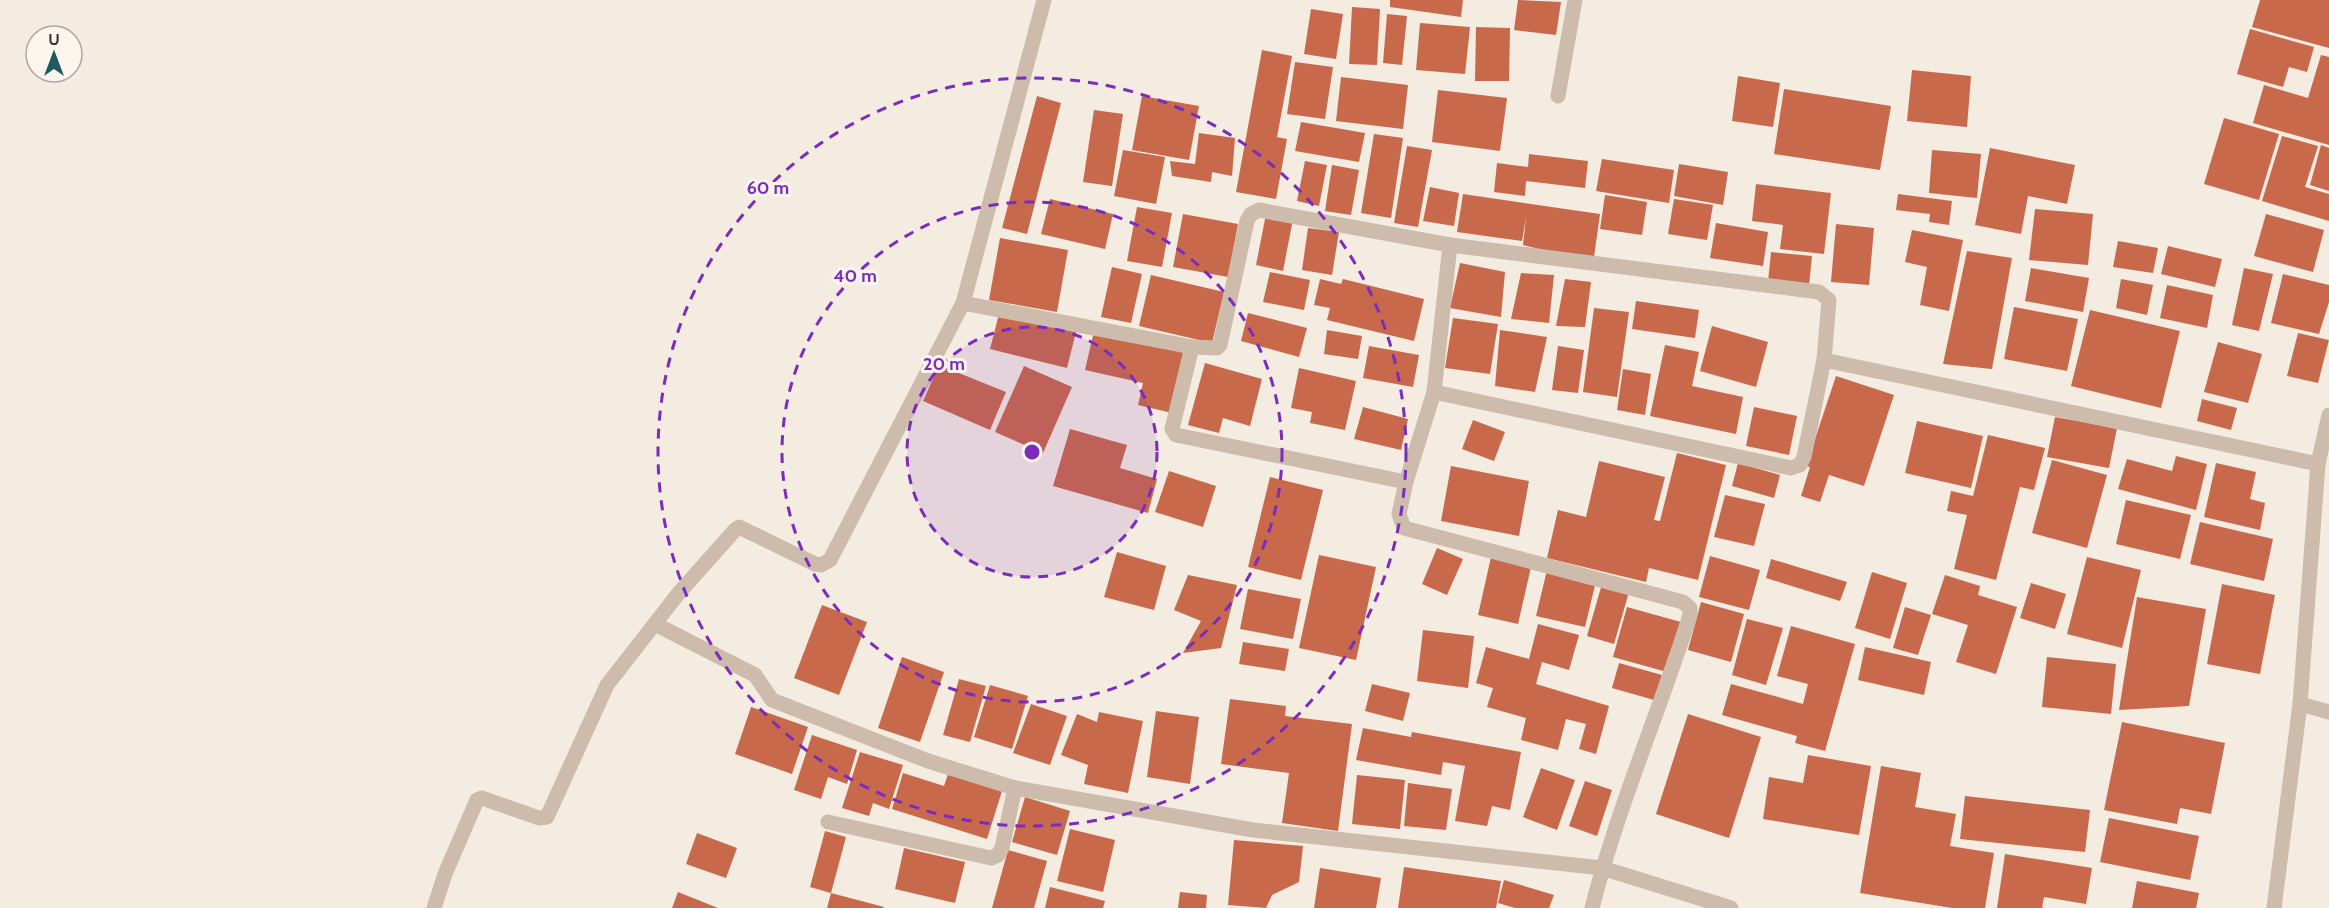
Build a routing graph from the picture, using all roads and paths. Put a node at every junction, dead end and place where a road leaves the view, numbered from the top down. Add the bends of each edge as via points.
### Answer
1 (1044, 0) edge
2 (1575, 0) edge
3 (1558, 96) dead end
4 (1449, 245) junction
5 (963, 303) junction
6 (1192, 347) junction
7 (1824, 360) junction
8 (1434, 392) junction
9 (2329, 415) edge
10 (2318, 464) junction
11 (1406, 482) junction
12 (655, 624) junction
13 (2300, 704) junction
14 (2329, 712) edge
15 (1015, 788) junction
16 (828, 822) dead end
17 (1602, 868) junction
18 (434, 908) edge
19 (1592, 908) edge
20 (1731, 908) edge
21 (2274, 908) edge

1 - 5 street
2 - 3 street
4 - 6 street via 1258,210 1247,221 1220,345 1210,349
4 - 7 street via 1819,292 1829,300
4 - 8 street
5 - 6 street
5 - 12 street via 830,560 814,564 739,527
6 - 11 street via 1172,429 1176,435
7 - 8 street via 1804,457 1800,465 1791,468
7 - 10 street
8 - 11 street
9 - 10 street
10 - 13 street
11 - 17 street via 1399,514 1404,528 1683,602 1690,608 1676,660
12 - 15 street via 754,675 772,699 928,761
12 - 18 street via 607,685 547,817 539,818 482,798 477,800
13 - 14 street
13 - 21 street
15 - 16 street via 1002,848 991,858
15 - 17 street via 1253,830
17 - 19 street
17 - 20 street

